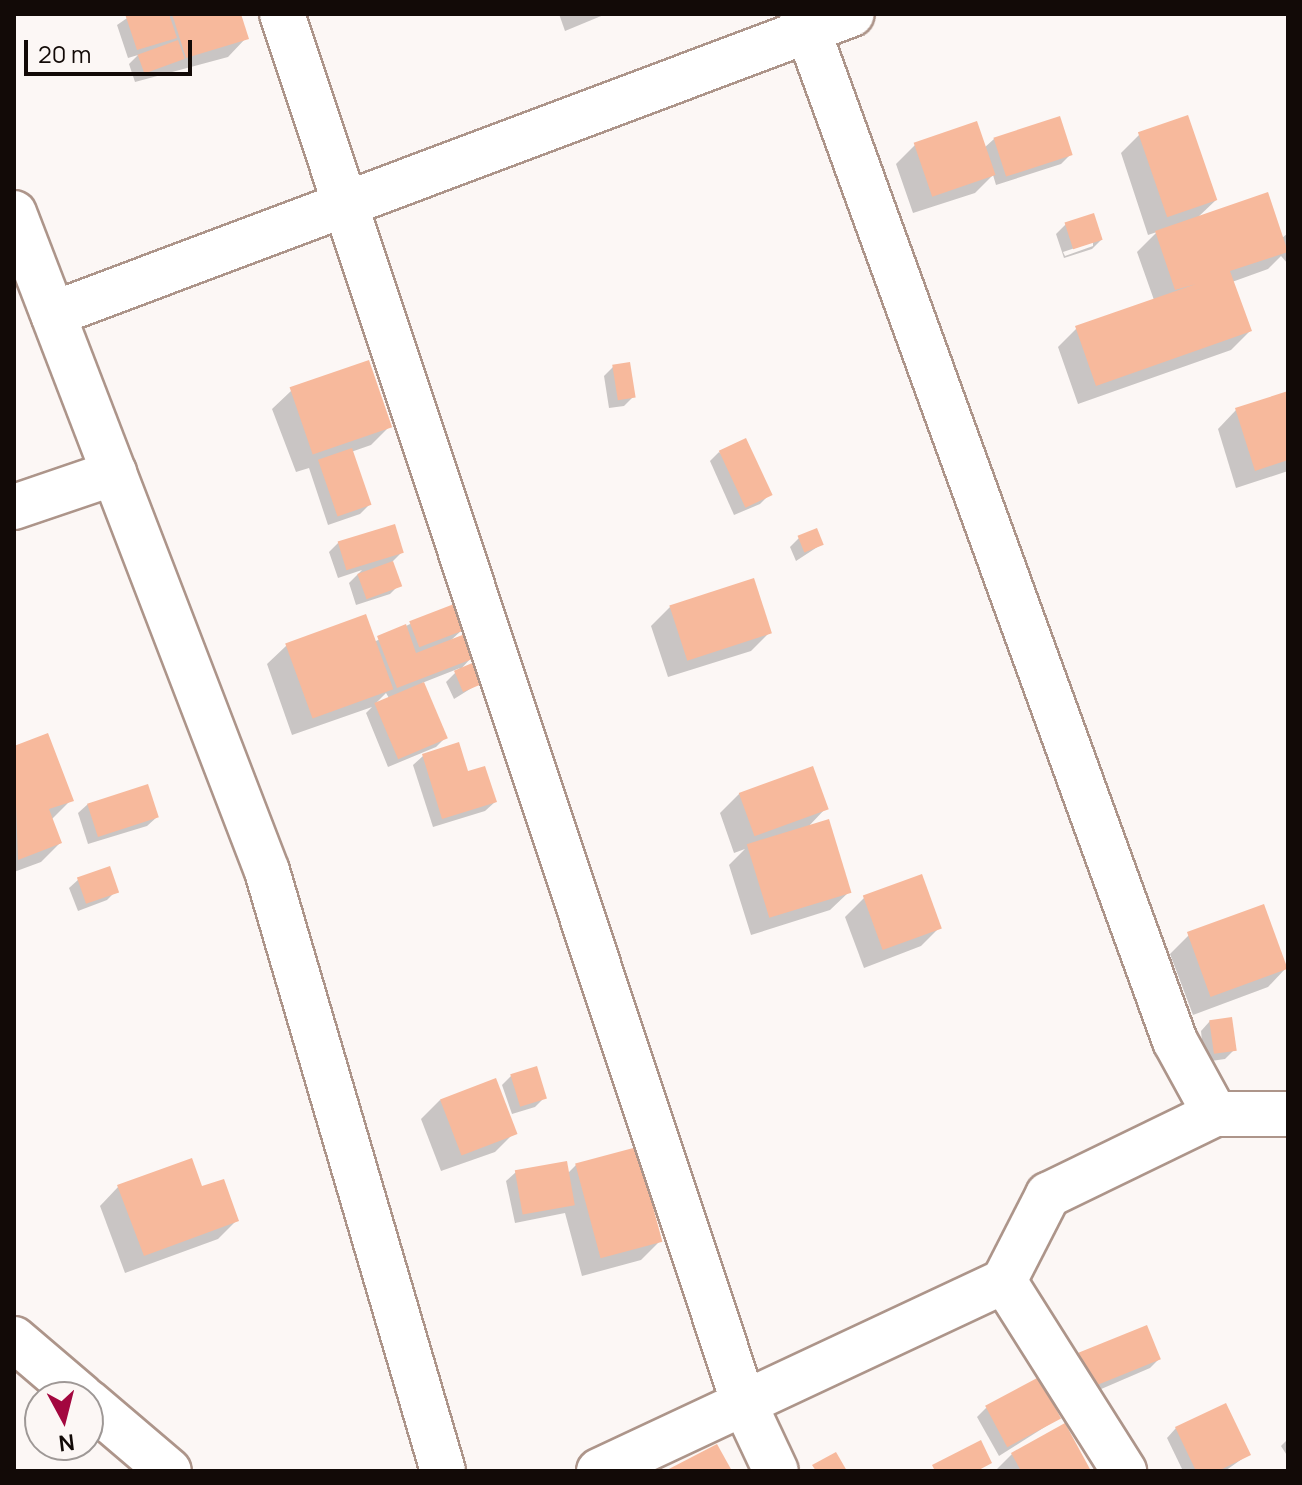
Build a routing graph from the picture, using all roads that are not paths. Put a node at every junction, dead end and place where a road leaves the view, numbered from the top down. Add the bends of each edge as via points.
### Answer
1 (282, 14) edge
2 (852, 14) edge
3 (804, 22) edge
4 (344, 202) junction
5 (14, 213) edge
6 (53, 314) junction
7 (114, 473) junction
8 (14, 507) edge
9 (1215, 1114) junction
10 (1288, 1114) edge
11 (1004, 1281) junction
12 (14, 1339) edge
13 (63, 1381) edge
14 (743, 1401) junction
15 (104, 1416) edge
16 (169, 1471) edge
17 (443, 1471) edge
18 (599, 1471) edge
19 (776, 1471) edge
20 (1124, 1471) edge

1 - 4 street
2 - 3 street
3 - 4 street
3 - 9 street via 1175,1041
4 - 6 street
4 - 14 street
5 - 6 street
6 - 7 street
7 - 8 street
7 - 17 street via 267,871
9 - 10 street
9 - 11 street via 1048,1195
11 - 14 street
11 - 20 street
12 - 13 street
14 - 18 street
14 - 19 street
15 - 16 street

